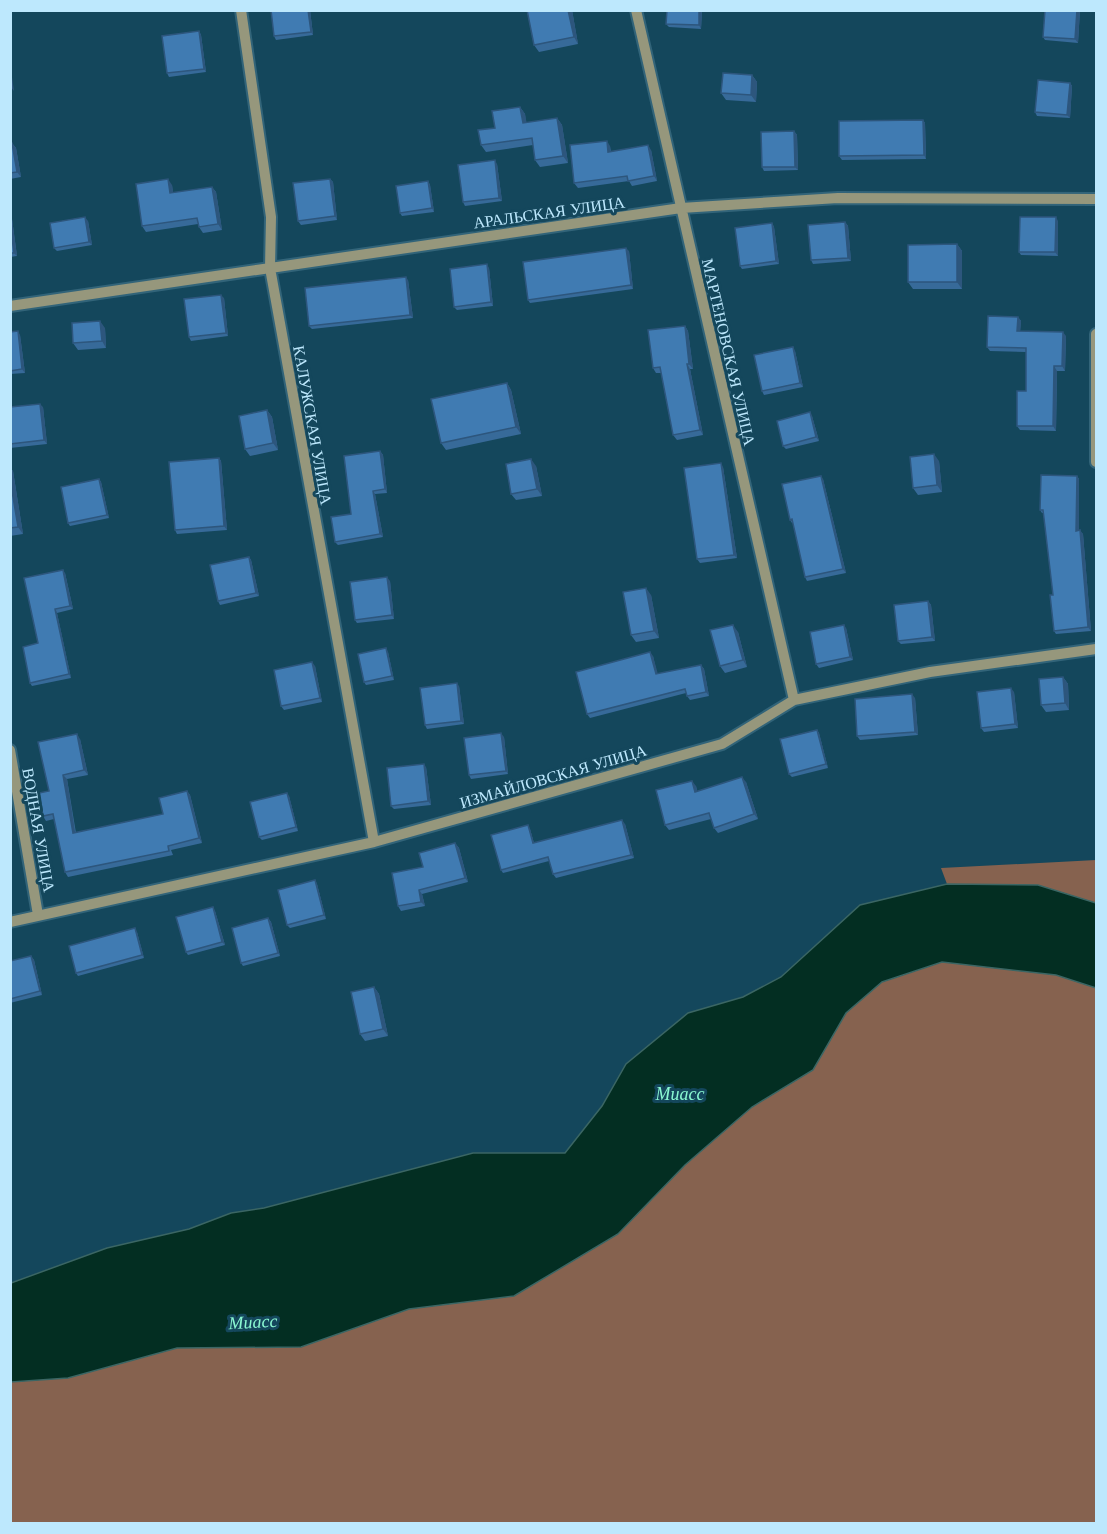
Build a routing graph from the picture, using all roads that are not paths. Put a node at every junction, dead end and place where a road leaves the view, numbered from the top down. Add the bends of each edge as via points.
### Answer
1 (241, 10) edge
2 (636, 10) edge
3 (1096, 199) edge
4 (681, 208) junction
5 (270, 267) junction
6 (10, 306) edge
7 (1096, 334) edge
8 (1096, 462) edge
9 (1096, 649) edge
10 (794, 700) junction
11 (10, 750) edge
12 (374, 842) junction
13 (38, 915) junction
14 (10, 921) edge

1 - 5 street, КАЛУЖСКАЯ УЛИЦА via 271,217
2 - 4 street, МАРТЕНОВСКАЯ УЛИЦА
3 - 4 street, АРАЛЬСКАЯ УЛИЦА via 838,198
4 - 5 street, АРАЛЬСКАЯ УЛИЦА
4 - 10 street, МАРТЕНОВСКАЯ УЛИЦА
5 - 6 street, АРАЛЬСКАЯ УЛИЦА
5 - 12 street, КАЛУЖСКАЯ УЛИЦА
7 - 8 street
9 - 10 street, ИЗМАЙЛОВСКАЯ УЛИЦА via 930,672
10 - 12 street, ИЗМАЙЛОВСКАЯ УЛИЦА via 722,744
11 - 13 street, ВОДНАЯ УЛИЦА
12 - 13 street, ИЗМАЙЛОВСКАЯ УЛИЦА
13 - 14 street, ИЗМАЙЛОВСКАЯ УЛИЦА

